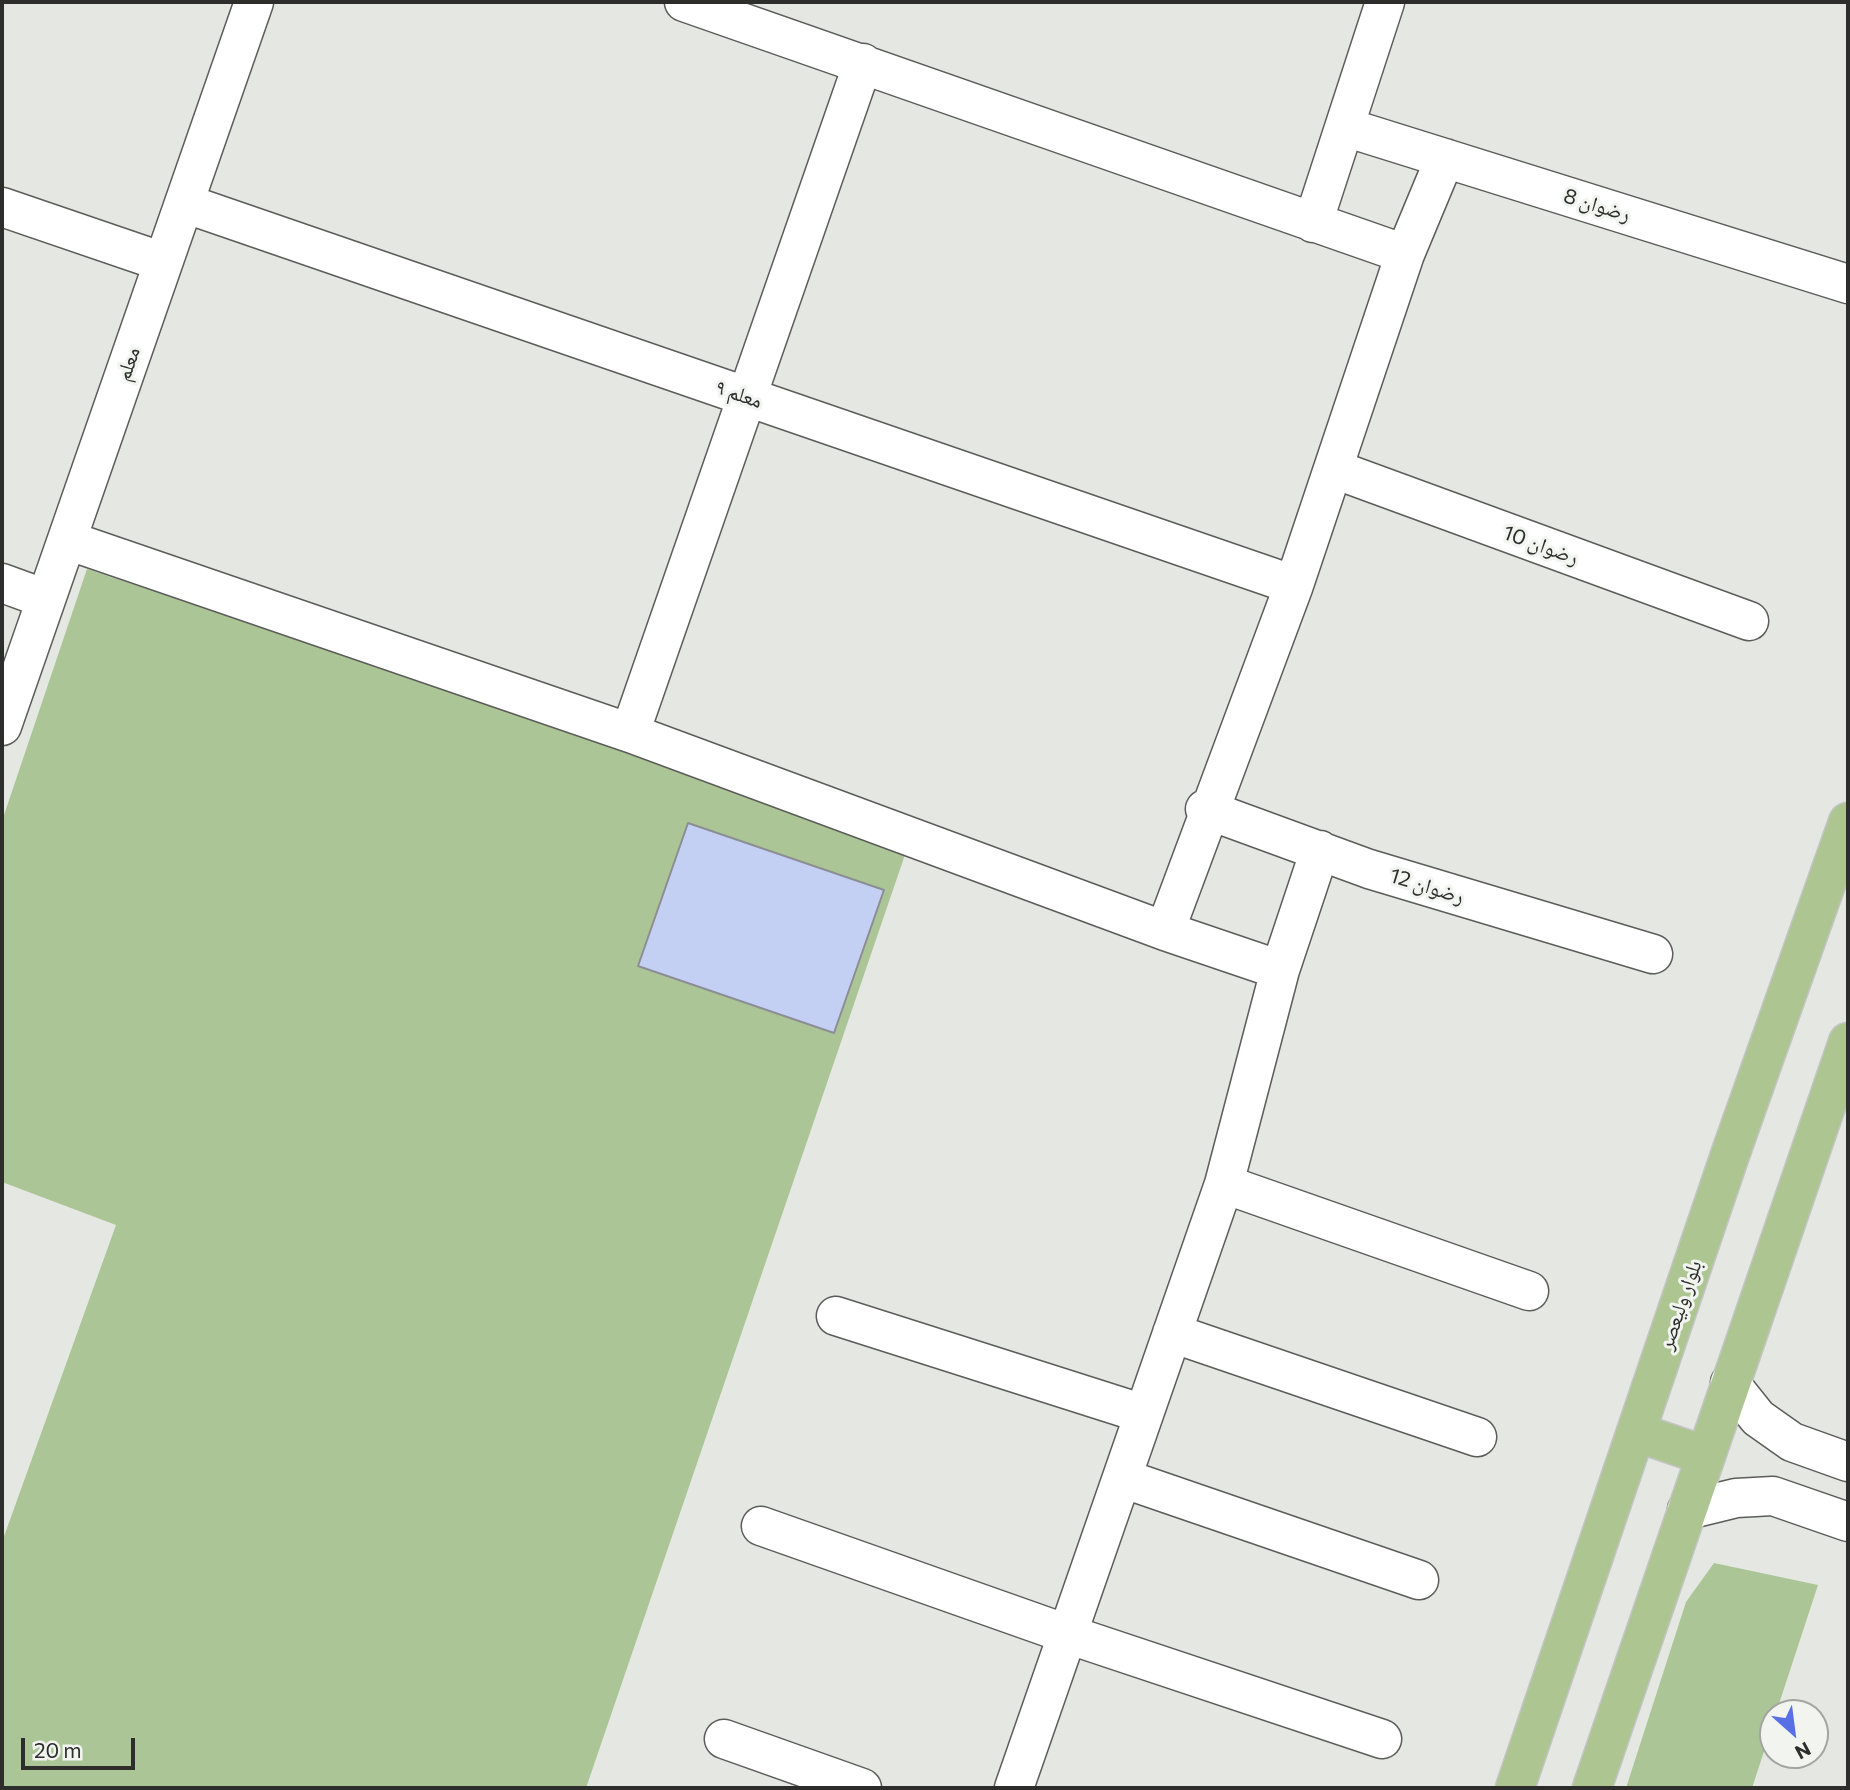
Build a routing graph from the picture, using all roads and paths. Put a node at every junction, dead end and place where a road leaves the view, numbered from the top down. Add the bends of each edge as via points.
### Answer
1 (254, 2) edge
2 (688, 2) edge
3 (1385, 2) edge
4 (863, 63) junction
5 (1345, 127) junction
6 (1445, 158) junction
7 (184, 203) junction
8 (2, 207) edge
9 (1313, 223) junction
10 (1405, 254) junction
11 (163, 262) junction
12 (1848, 284) edge
13 (747, 397) junction
14 (1334, 469) junction
15 (67, 540) junction
16 (2, 583) edge
17 (1294, 584) junction
18 (46, 599) junction
19 (1749, 621) dead end
20 (2, 726) edge
21 (630, 733) junction
22 (1208, 810) junction
23 (1848, 822) edge
24 (1320, 850) junction
25 (1165, 931) junction
26 (1653, 954) dead end
27 (1280, 970) junction
28 (1848, 1042) edge
29 (1224, 1184) junction
30 (1529, 1291) dead end
31 (836, 1316) dead end
32 (1172, 1333) junction
33 (1730, 1383) junction
34 (1144, 1415) junction
35 (1636, 1432) junction
36 (1477, 1437) dead end
37 (1706, 1456) junction
38 (1848, 1462) edge
39 (1122, 1478) junction
40 (1686, 1510) junction
41 (1848, 1522) edge
42 (761, 1526) dead end
43 (1419, 1580) dead end
44 (1067, 1634) junction
45 (724, 1739) dead end
46 (1382, 1739) dead end
47 (862, 1788) edge
48 (1014, 1788) edge
49 (1515, 1788) edge
50 (1592, 1788) edge

1 - 7 street, معلم
2 - 4 street
3 - 5 street
4 - 9 street
4 - 13 street
5 - 6 street, رضوان 8
5 - 9 street
6 - 10 street
6 - 12 street, رضوان 8
7 - 11 street, معلم
7 - 13 street, معلم ۹
8 - 11 street
9 - 10 street
10 - 14 street
11 - 15 street, معلم
13 - 17 street, معلم ۹
13 - 21 street
14 - 17 street
14 - 19 street, رضوان 10
15 - 18 street, معلم
15 - 21 street
16 - 18 street
17 - 22 street
18 - 20 street, معلم
21 - 25 street
22 - 24 street, رضوان 12
22 - 25 street
23 - 35 main road, بلوار ولیعصر
24 - 26 street, رضوان 12 via 1369,869
24 - 27 street
25 - 27 street
27 - 29 street
28 - 33 main road
29 - 30 street
29 - 32 street
31 - 34 street
32 - 34 street
32 - 36 street
33 - 37 main road
33 - 38 street via 1758,1418 1792,1442
34 - 39 street
35 - 37 main road
35 - 49 main road, بلوار ولیعصر
37 - 40 main road
39 - 43 street
39 - 44 street
40 - 41 street via 1736,1498 1773,1496
40 - 50 main road
42 - 44 street
44 - 46 street
44 - 48 street
45 - 47 street

